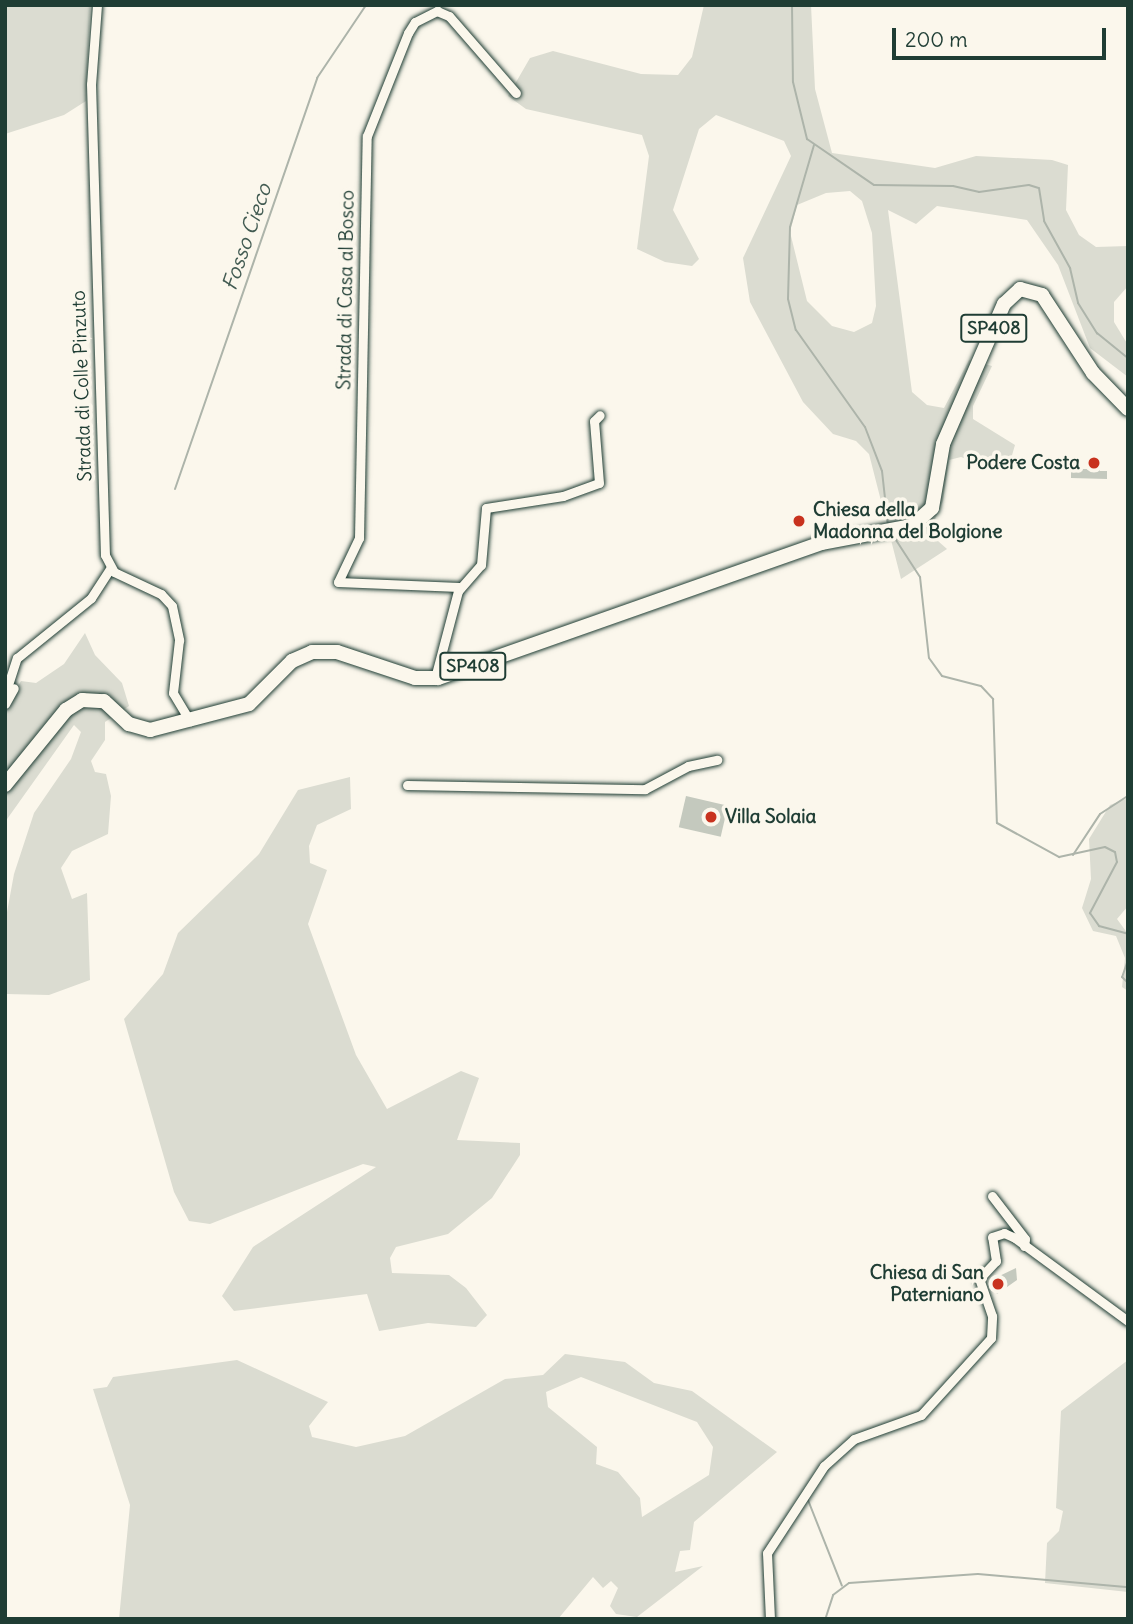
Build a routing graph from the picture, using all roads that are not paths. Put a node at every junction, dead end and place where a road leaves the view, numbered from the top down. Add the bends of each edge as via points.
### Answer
1 (97, 5) edge
2 (516, 93) dead end
3 (1128, 408) edge
4 (600, 415) dead end
5 (110, 569) junction
6 (459, 587) junction
7 (13, 672) junction
8 (435, 678) junction
9 (5, 694) edge
10 (5, 704) edge
11 (190, 721) junction
12 (717, 760) dead end
13 (5, 785) edge
14 (407, 785) dead end
15 (992, 1196) dead end
16 (1024, 1245) junction
17 (1128, 1321) edge
18 (771, 1619) edge

1 - 5 street, Strada di Colle Pinzuto via 91,85
2 - 6 street, Strada di Casa al Bosco via 449,16 437,11 415,22 408,33 367,136 359,538 338,582
3 - 8 main road, SP408 via 1093,373 1042,295 1030,288 1015,291 943,444 933,505 916,524 862,533
4 - 6 street via 594,421 599,484 563,496 486,508 481,565
5 - 7 street via 91,598 17,658
5 - 11 street via 162,594 172,606 179,640 173,693
6 - 8 street
7 - 9 street
7 - 10 street via 14,690
8 - 11 main road, SP408 via 407,676 337,652 312,652 292,661 251,703
11 - 13 main road, SP408 via 145,730 104,701 82,700 66,710
12 - 14 street via 688,766 645,789
15 - 16 street via 1025,1239
16 - 17 street
16 - 18 street via 1004,1233 992,1237 996,1261 979,1279 992,1316 991,1338 983,1351 921,1415 868,1432 842,1447 778,1529 765,1564

